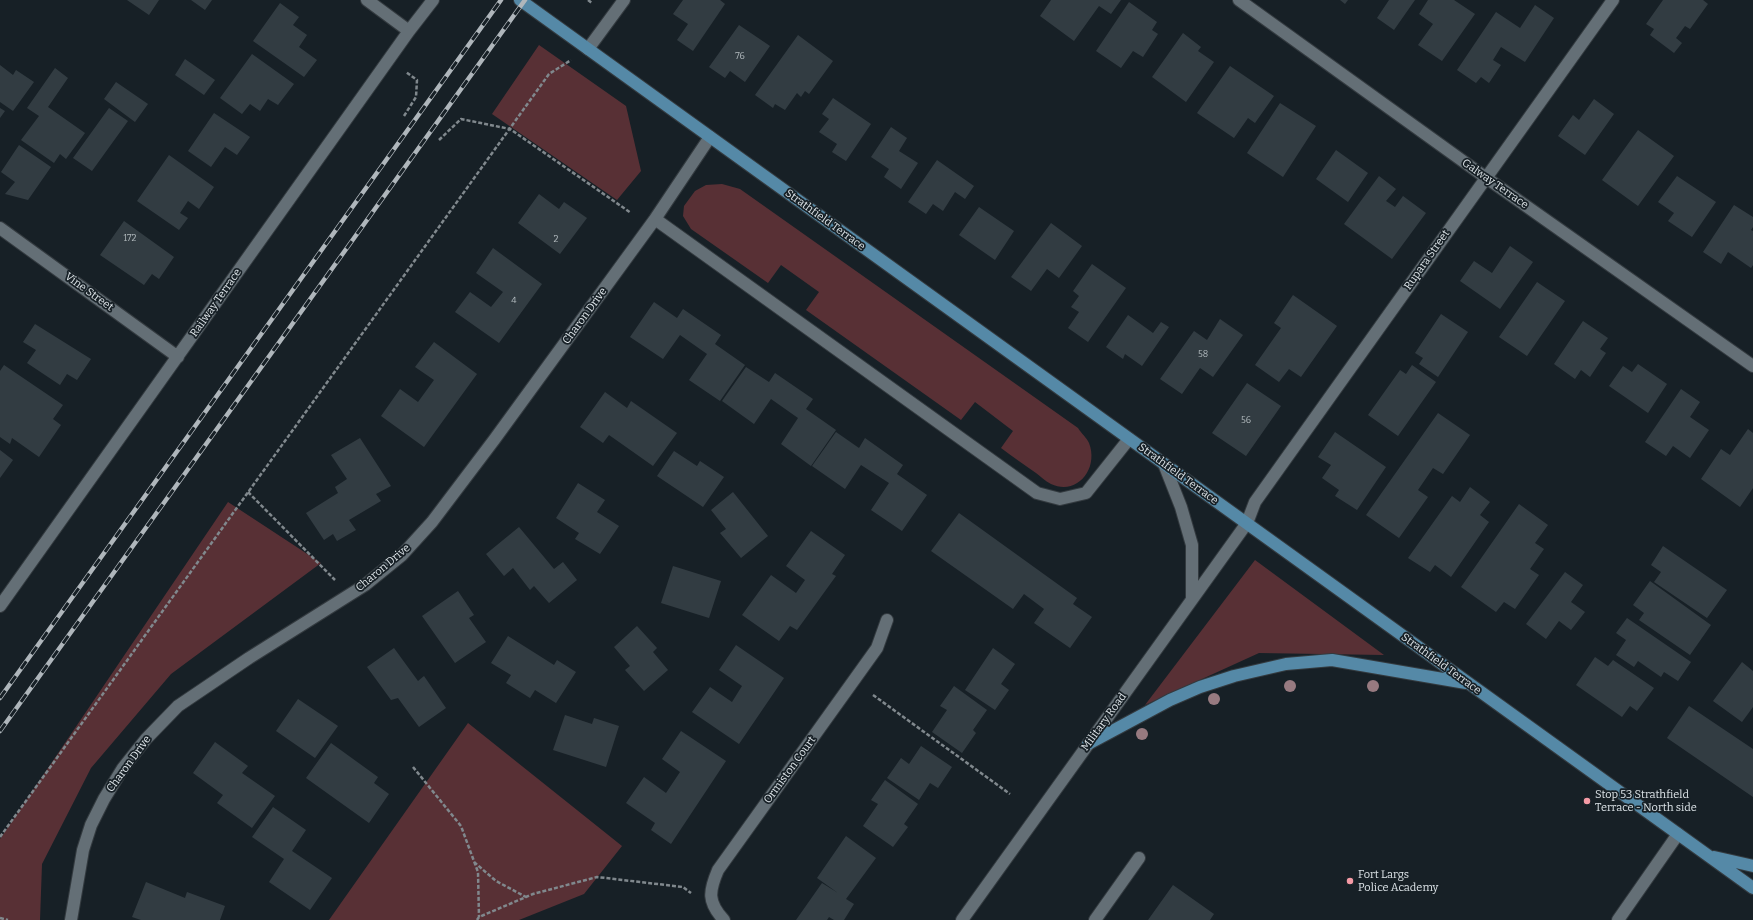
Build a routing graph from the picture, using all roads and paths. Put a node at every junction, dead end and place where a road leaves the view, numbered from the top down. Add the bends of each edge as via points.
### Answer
1 (367, 0) edge
2 (433, 0) edge
3 (520, 0) edge
4 (588, 0) edge
5 (624, 0) edge
6 (1239, 0) edge
7 (1613, 0) edge
8 (592, 3) dead end
9 (409, 31) junction
10 (588, 49) junction
11 (406, 72) dead end
12 (404, 116) dead end
13 (510, 129) junction
14 (710, 137) junction
15 (439, 140) dead end
16 (1485, 177) junction
17 (631, 213) dead end
18 (655, 219) junction
19 (0, 228) edge
20 (178, 357) junction
21 (1753, 366) edge
22 (1130, 439) junction
23 (1164, 464) junction
24 (248, 492) junction
25 (1247, 523) junction
26 (350, 595) junction
27 (1192, 598) junction
28 (0, 606) edge
29 (887, 620) dead end
30 (1469, 683) junction
31 (873, 695) dead end
32 (1088, 744) junction
33 (413, 767) dead end
34 (1010, 794) dead end
35 (1678, 834) junction
36 (0, 837) edge
37 (1707, 855) junction
38 (1139, 858) dead end
39 (474, 862) junction
40 (1753, 866) edge
41 (1753, 888) edge
42 (527, 897) junction
43 (0, 918) edge
44 (722, 918) edge
45 (478, 919) edge
46 (8, 920) edge
47 (71, 920) edge
48 (962, 920) edge
49 (1095, 920) edge
50 (1618, 920) edge

1 - 9 street
2 - 9 street, Railway Terrace
3 - 10 main road, Strathfield Terrace
4 - 8 path
5 - 10 street
6 - 16 street, Galway Terrace
7 - 16 street, Rupara Street
9 - 20 street, Railway Terrace
10 - 13 path via 549,74
10 - 14 main road, Strathfield Terrace
11 - 12 path via 417,80 416,97
13 - 15 path via 461,119
13 - 17 path
13 - 24 path
14 - 18 street, Charon Drive
14 - 22 main road, Strathfield Terrace
16 - 21 street, Galway Terrace
16 - 25 street, Rupara Street via 1257,498
18 - 22 street, Strathfield Terrace via 1037,493 1060,498 1086,492
18 - 26 street, Charon Drive via 432,522 402,555
19 - 20 street, Vine Street
20 - 28 street, Railway Terrace
22 - 23 main road, Strathfield Terrace
23 - 25 main road, Strathfield Terrace
23 - 27 street via 1181,506 1192,545
24 - 26 path
24 - 36 path
25 - 27 street, Military Road
25 - 30 main road, Strathfield Terrace
26 - 47 street, Charon Drive via 248,658 178,706 146,739 123,768 91,826 83,850
27 - 32 street, Military Road
29 - 44 street, Ormiston Court via 876,648 718,870 710,895 713,906
30 - 32 main road via 1332,660 1286,664 1200,687 1170,700
30 - 35 main road, Strathfield Terrace
31 - 34 path
32 - 48 street, Military Road
33 - 39 path via 461,826
35 - 37 main road, Strathfield Terrace
35 - 50 street
37 - 40 main road
37 - 41 main road, Strathfield Terrace
38 - 49 street
39 - 42 path via 496,881
39 - 45 path via 478,872
42 - 44 path via 597,877 683,887
42 - 45 path
43 - 46 path

